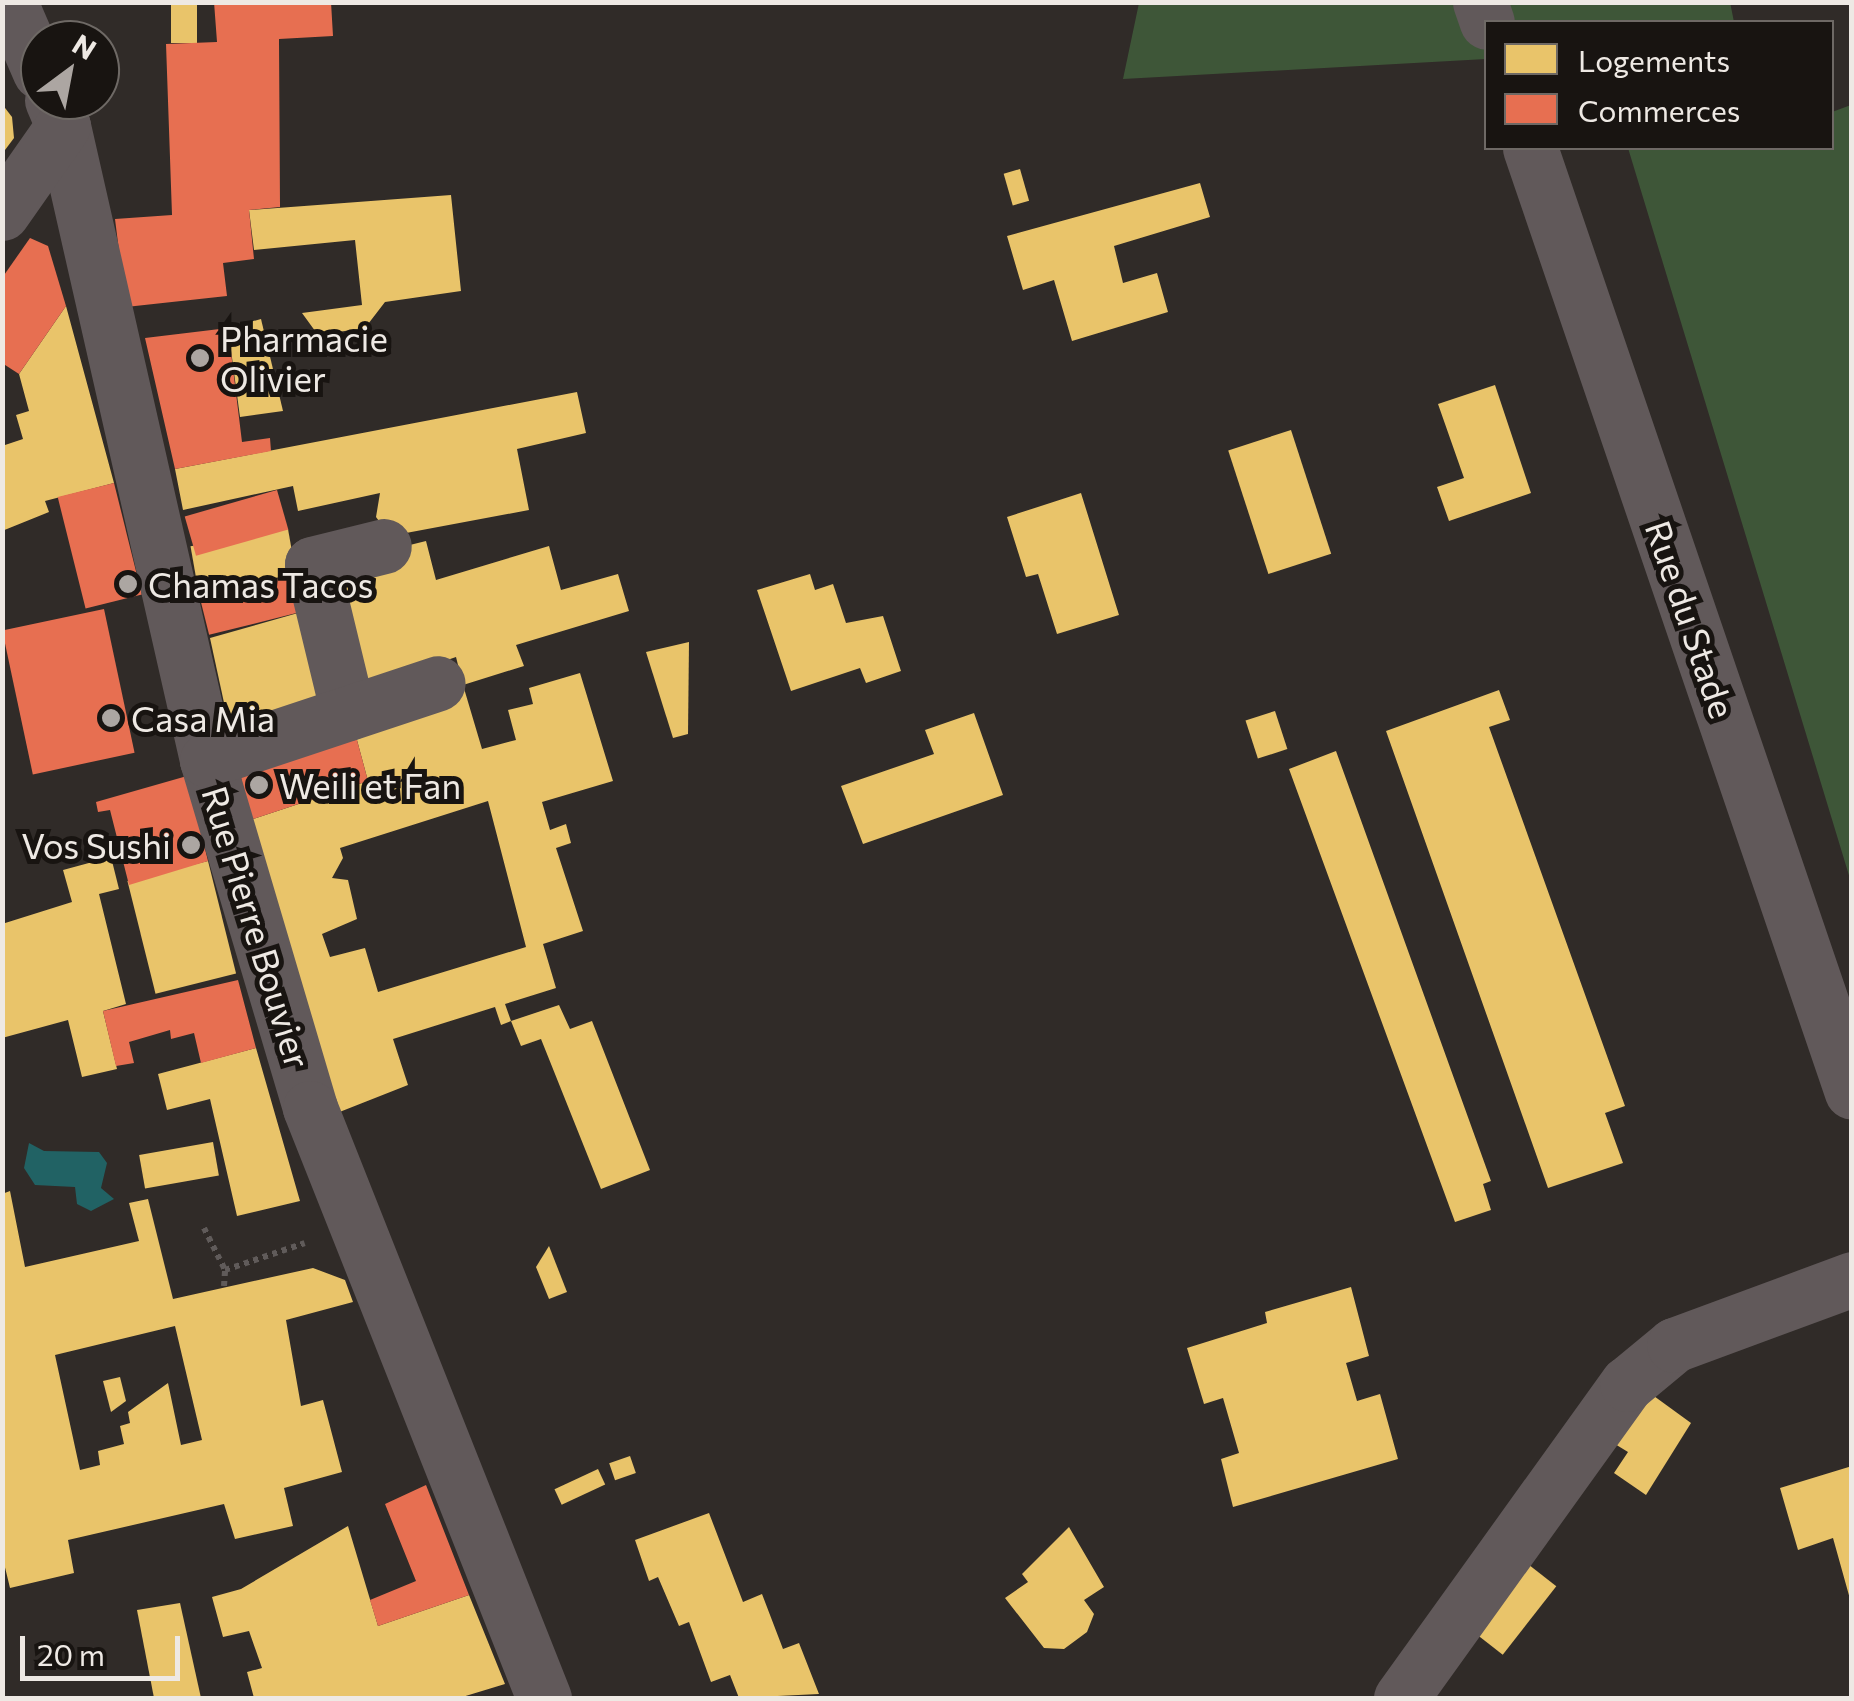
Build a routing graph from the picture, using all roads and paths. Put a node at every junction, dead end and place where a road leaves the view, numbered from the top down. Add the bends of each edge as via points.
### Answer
1 (54, 120) edge
2 (60, 120) edge
3 (1531, 150) edge
4 (2, 213) edge
5 (384, 546) dead end
6 (438, 682) dead end
7 (348, 713) junction
8 (207, 760) junction
9 (1852, 1092) edge
10 (354, 1226) junction
11 (204, 1228) dead end
12 (225, 1270) junction
13 (1852, 1279) edge
14 (224, 1286) dead end
15 (531, 1695) edge
16 (1401, 1698) edge

1 - 4 street
2 - 8 street, Rue Pierre Bouvier
3 - 9 street, Rue du Stade
5 - 7 street via 312,564
6 - 7 street
7 - 8 street
8 - 10 street, Rue Pierre Bouvier via 310,1108
10 - 12 path
10 - 15 street, Rue Pierre Bouvier
11 - 12 path
12 - 14 path
13 - 16 street via 1674,1345 1627,1384

